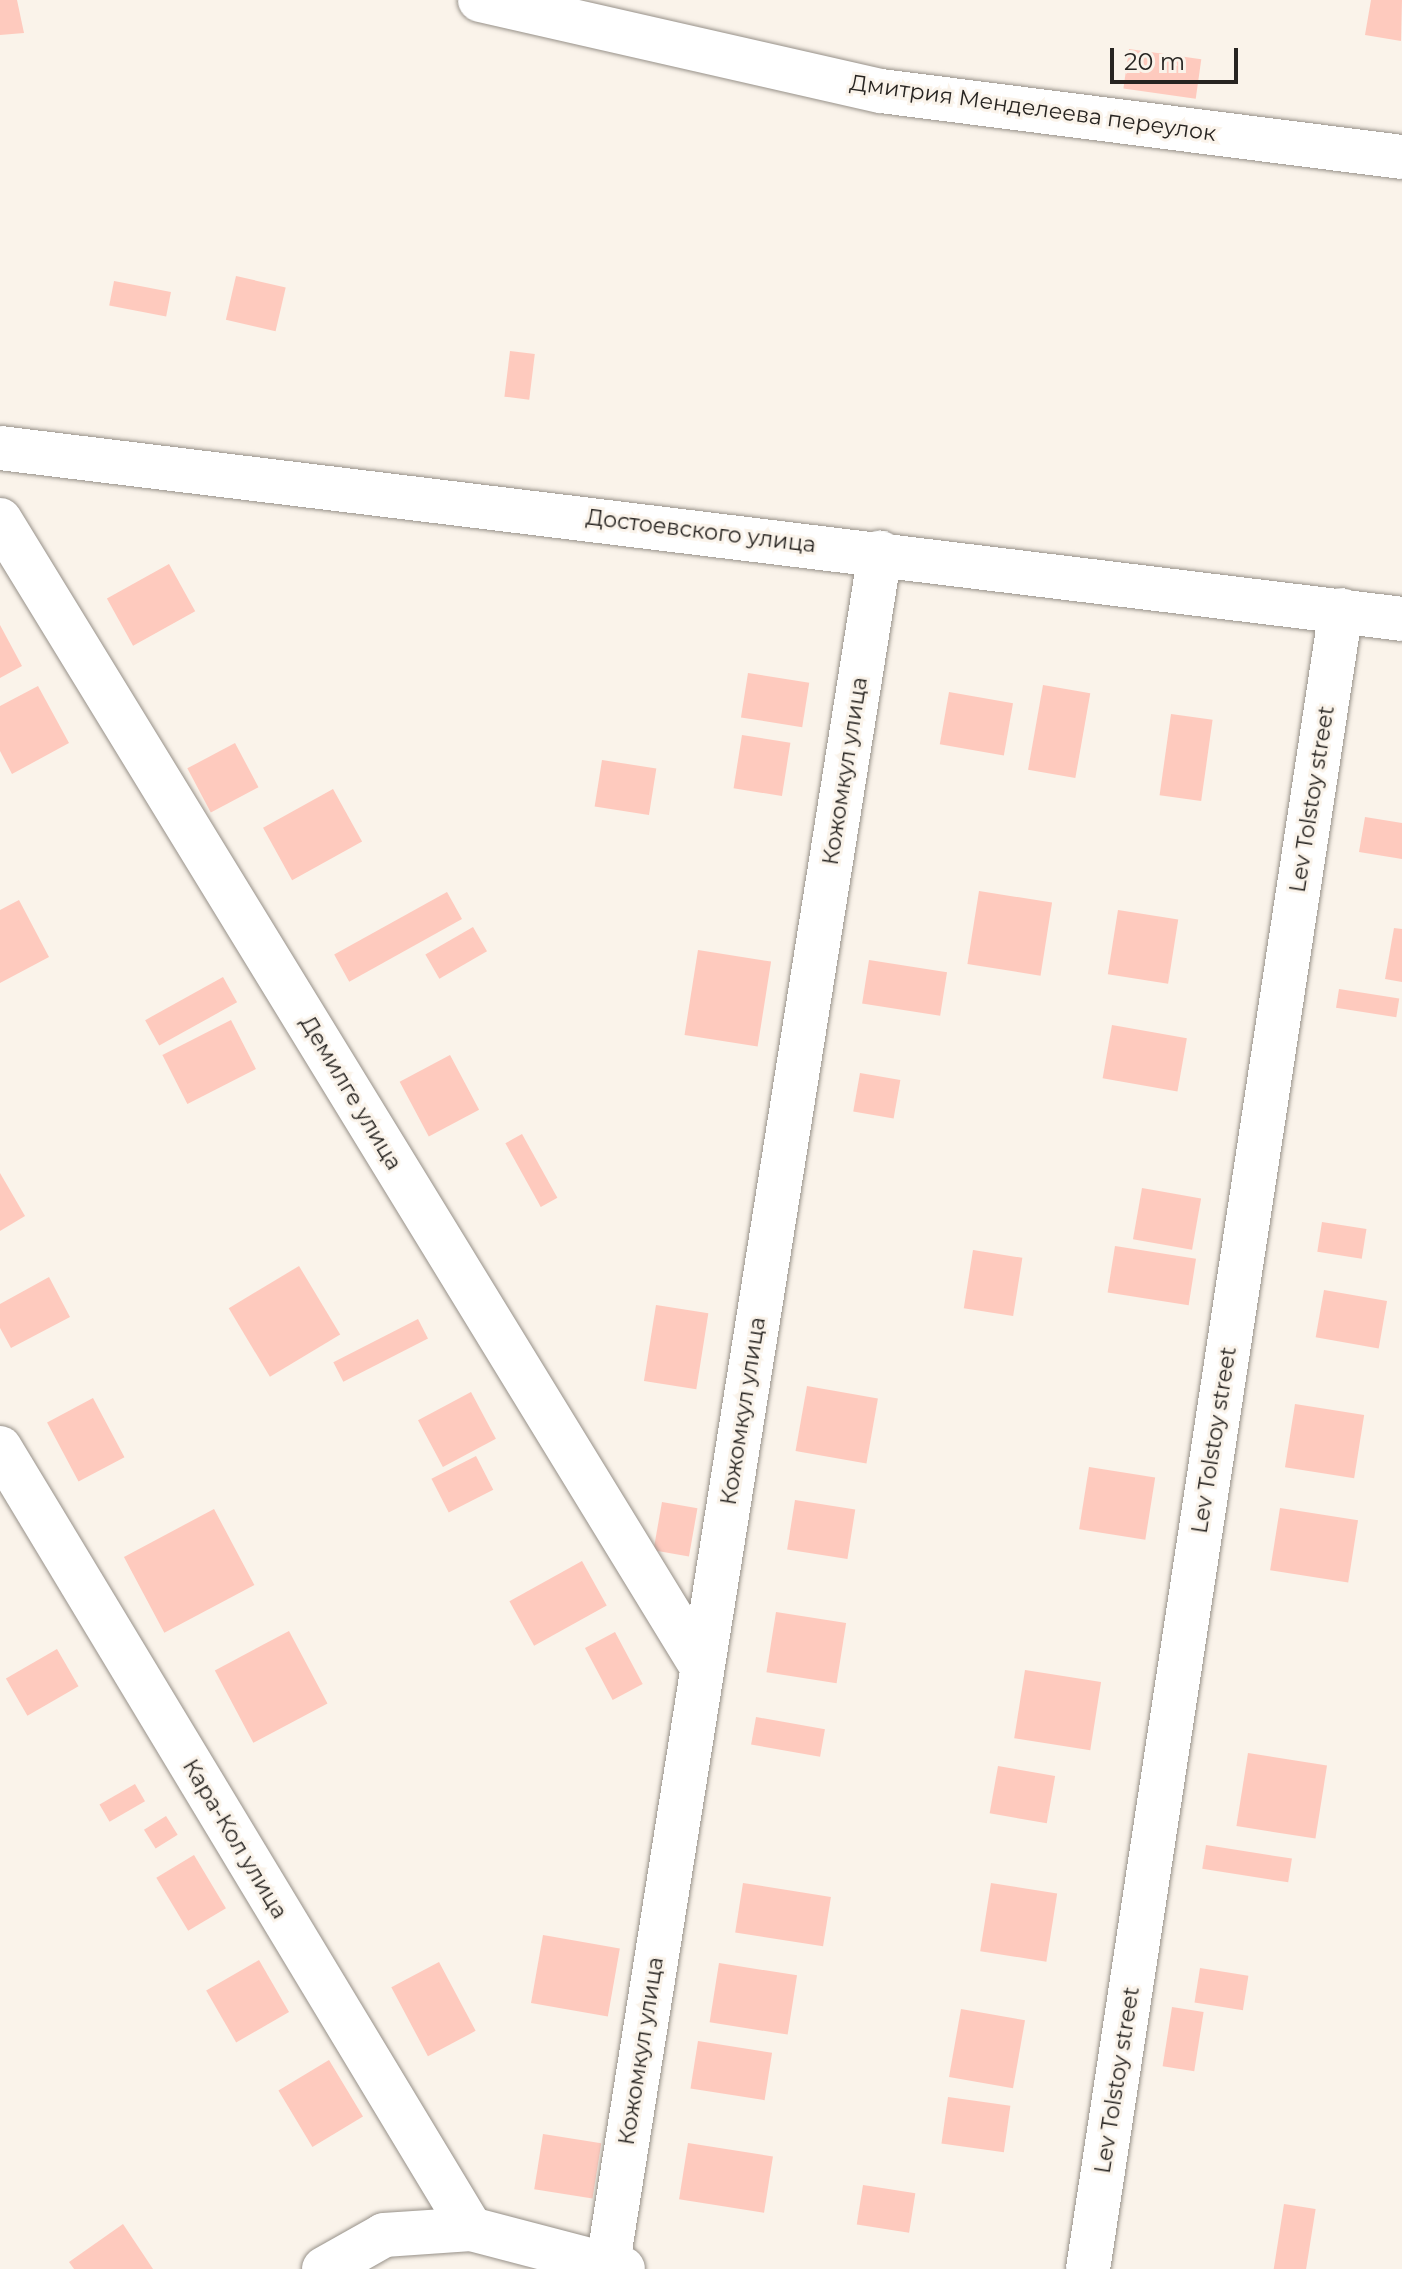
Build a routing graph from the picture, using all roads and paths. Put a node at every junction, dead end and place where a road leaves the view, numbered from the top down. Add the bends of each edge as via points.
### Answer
1 (480, 0) edge
2 (1402, 157) edge
3 (0, 448) edge
4 (0, 520) edge
5 (880, 553) junction
6 (1341, 610) junction
7 (1402, 619) edge
8 (0, 1448) edge
9 (702, 1667) junction
10 (471, 2229) junction
11 (612, 2268) edge
12 (324, 2269) edge
13 (1088, 2269) edge

1 - 2 street, Дмитрия Менделеева переулок via 881,91
3 - 5 street, Достоевского улица
4 - 9 street, Демилге улица
5 - 6 street, Достоевского улица
5 - 9 street, Кожомкул улица
6 - 7 street, Достоевского улица
6 - 13 street, Lev Tolstoy street
8 - 10 street, Кара-Кол улица
9 - 11 street, Кожомкул улица
10 - 11 street
10 - 12 street via 384,2235

